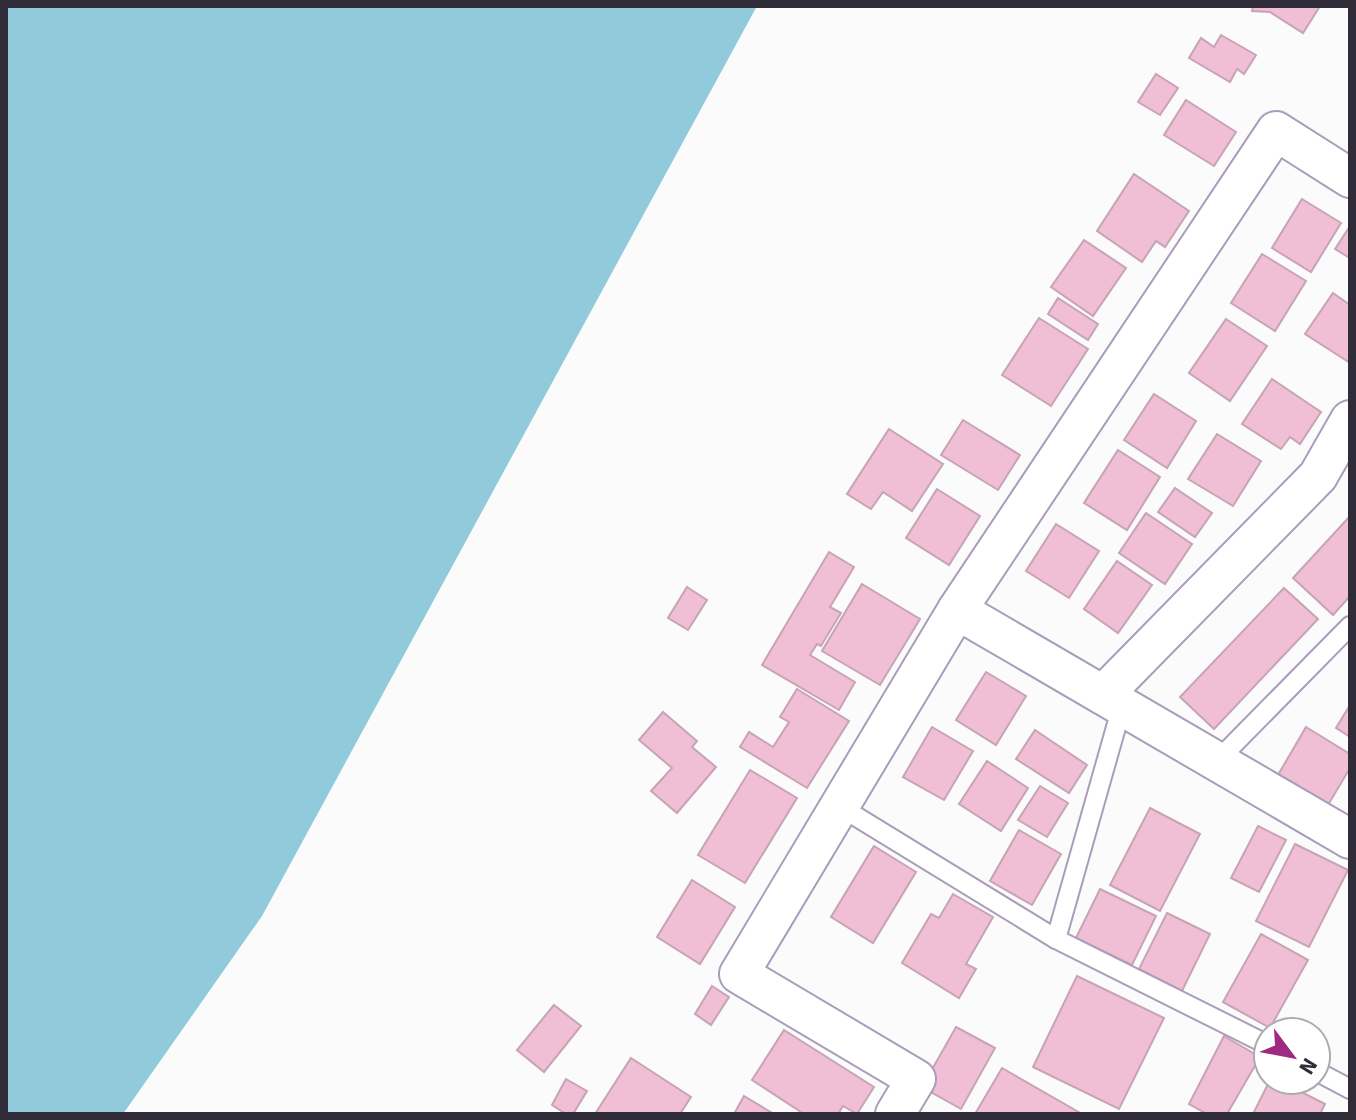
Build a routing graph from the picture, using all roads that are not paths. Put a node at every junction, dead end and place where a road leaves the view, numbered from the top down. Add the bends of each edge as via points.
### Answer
1 (1350, 178) edge
2 (1350, 420) edge
3 (957, 610) junction
4 (1350, 626) edge
5 (1112, 701) junction
6 (1217, 761) junction
7 (839, 806) junction
8 (1350, 839) edge
9 (1056, 939) junction
10 (1252, 1037) edge
11 (1332, 1079) edge
12 (1350, 1089) edge
13 (895, 1114) edge

1 - 3 street via 1276,131
2 - 5 street via 1318,476
3 - 5 street
3 - 7 street
4 - 6 lane
5 - 6 street
5 - 9 lane
6 - 8 street
7 - 9 lane
7 - 13 street via 739,974 916,1079
9 - 10 lane
11 - 12 lane

